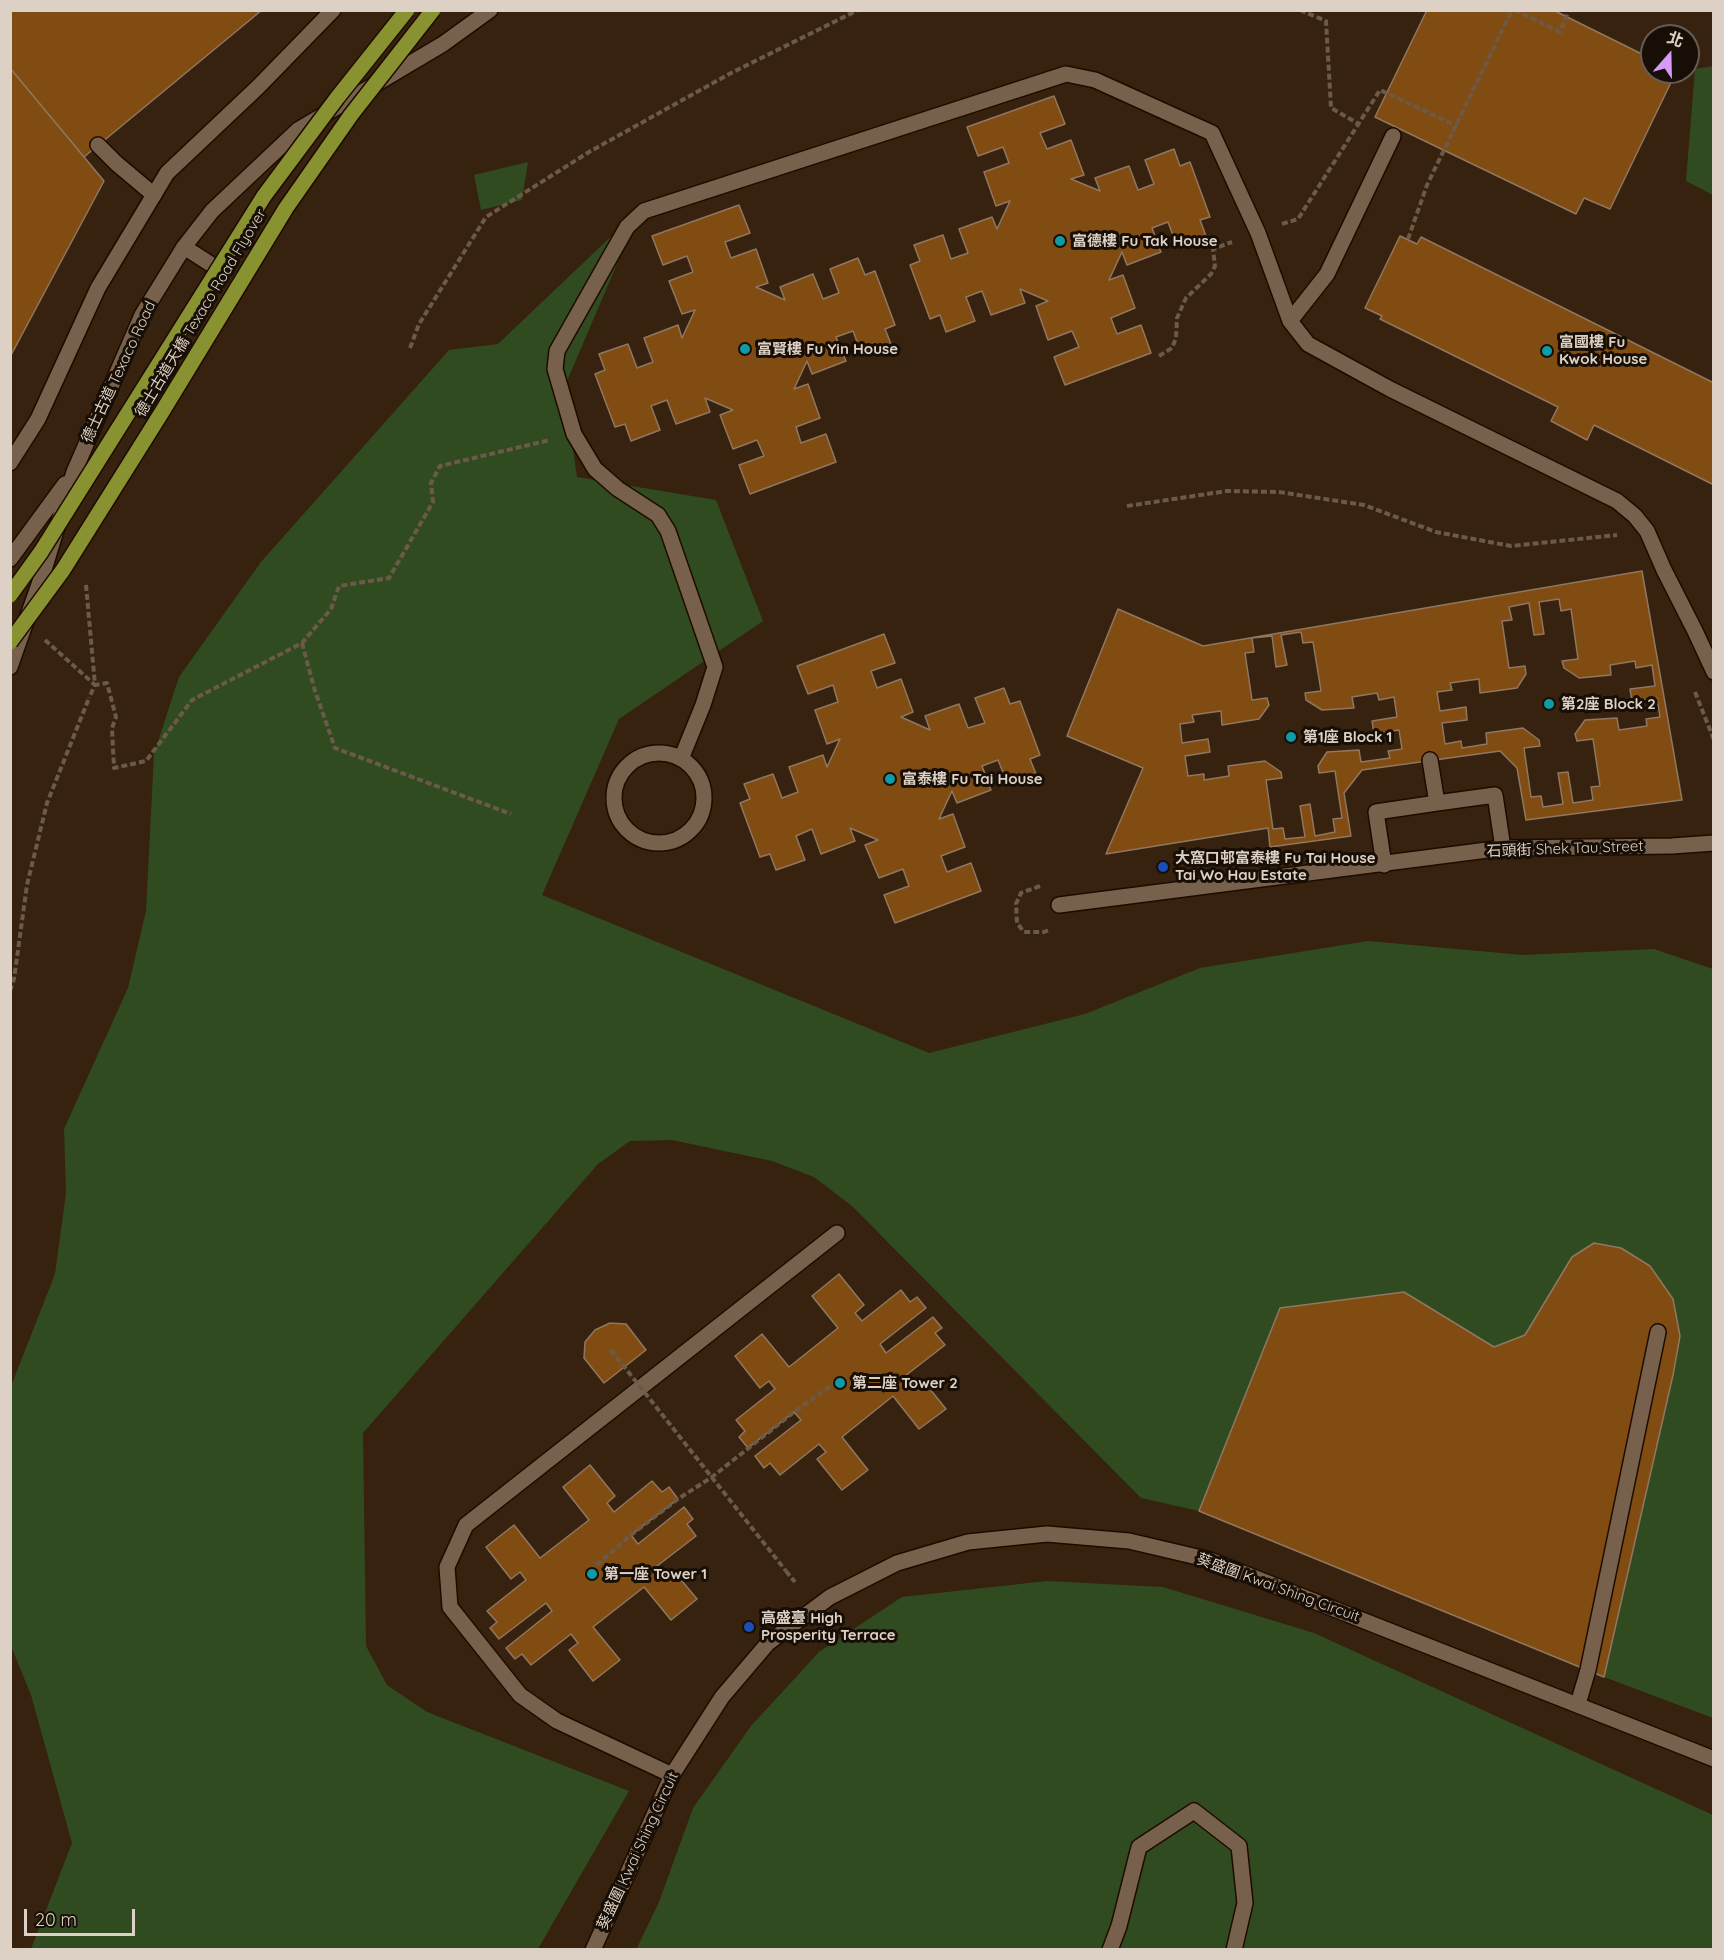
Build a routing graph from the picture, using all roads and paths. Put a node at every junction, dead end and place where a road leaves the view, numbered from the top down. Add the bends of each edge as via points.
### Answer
1 (333, 10) edge
2 (407, 10) edge
3 (433, 10) edge
4 (490, 10) edge
5 (858, 10) edge
6 (1300, 10) edge
7 (1514, 10) edge
8 (1569, 10) edge
9 (1359, 124) junction
10 (1457, 126) junction
11 (1393, 136) dead end
12 (98, 145) dead end
13 (154, 195) junction
14 (237, 226) dead end
15 (1258, 233) junction
16 (1408, 239) dead end
17 (184, 247) junction
18 (212, 265) junction
19 (1290, 321) junction
20 (170, 332) dead end
21 (410, 348) dead end
22 (1159, 356) dead end
23 (574, 434) junction
24 (10, 463) edge
25 (74, 472) junction
26 (1127, 506) dead end
27 (1647, 531) junction
28 (10, 559) edge
29 (85, 581) dead end
30 (10, 595) edge
31 (44, 640) dead end
32 (10, 642) edge
33 (302, 643) junction
34 (10, 667) edge
35 (1713, 672) edge
36 (95, 685) junction
37 (681, 759) junction
38 (1430, 760) dead end
39 (1437, 803) junction
40 (511, 814) dead end
41 (1713, 843) edge
42 (1503, 848) junction
43 (1384, 865) junction
44 (1059, 905) dead end
45 (10, 991) edge
46 (837, 1233) dead end
47 (1658, 1332) dead end
48 (611, 1350) dead end
49 (836, 1382) dead end
50 (712, 1477) junction
51 (590, 1571) dead end
52 (795, 1582) dead end
53 (1578, 1704) junction
54 (1713, 1759) edge
55 (672, 1775) junction
56 (593, 1950) edge
57 (1110, 1950) edge
58 (1234, 1950) edge

1 - 13 street via 166,173
2 - 30 main road, 德士古道天橋 Texaco Road Flyover, bridge via 264,196
3 - 32 main road, 德士古道天橋 Texaco Road Flyover, bridge via 351,115 286,208 69,560
4 - 17 street, 德士古道 Texaco Road via 443,44 298,130 212,211
5 - 21 path via 721,78 589,152 486,217 419,324
6 - 9 path via 1326,21 1331,108
7 - 8 path via 1560,32
7 - 10 path
9 - 10 path via 1380,90
9 - 15 path via 1298,219
10 - 16 path via 1427,185
11 - 19 street via 1327,274
12 - 13 street
13 - 24 street via 98,288 38,419
14 - 18 street
15 - 19 street
15 - 22 path via 1213,249 1215,266 1211,274 1186,298 1177,318 1172,348
15 - 23 street via 1212,133 1095,80 1066,74 644,211 627,227 557,351 555,369
17 - 18 street
17 - 25 street, 德士古道 Texaco Road via 142,315
18 - 20 street
19 - 27 street via 1308,344 1617,501
23 - 33 path via 440,466 431,483 434,502 389,578 339,586 331,609
23 - 37 street via 595,469 658,515 668,531 716,667
25 - 28 street
25 - 34 street, 德士古道 Texaco Road
26 - 27 path via 1227,491 1279,492 1364,504 1436,532 1511,546
27 - 35 street
29 - 36 path
31 - 36 path, bridge
33 - 36 path via 192,700 146,761 114,768 112,728 116,717 107,683
33 - 40 path via 335,748
36 - 45 path, bridge via 47,803 27,885
37 - 37 street via 700,778 704,792 700,818 687,833 669,843 643,841 620,822 614,794 618,779 638,758 667,754
38 - 39 street
39 - 42 street via 1495,795
39 - 43 street via 1376,812
41 - 42 street, 石頭街 Shek Tau Street
42 - 43 street, 石頭街 Shek Tau Street
43 - 44 street, 石頭街 Shek Tau Street
46 - 55 street via 466,1525 447,1567 450,1607 520,1695 557,1721
47 - 53 street
48 - 50 path, bridge
49 - 50 path
50 - 51 path via 631,1535
50 - 52 path, bridge
53 - 54 street, 葵盛圍 Kwai Shing Circuit
53 - 55 street, 葵盛圍 Kwai Shing Circuit via 1210,1560 1129,1541 1047,1534 968,1542 897,1563 830,1597 768,1643 722,1697
55 - 56 street, 葵盛圍 Kwai Shing Circuit
57 - 58 street via 1139,1847 1194,1811 1239,1846 1245,1903

